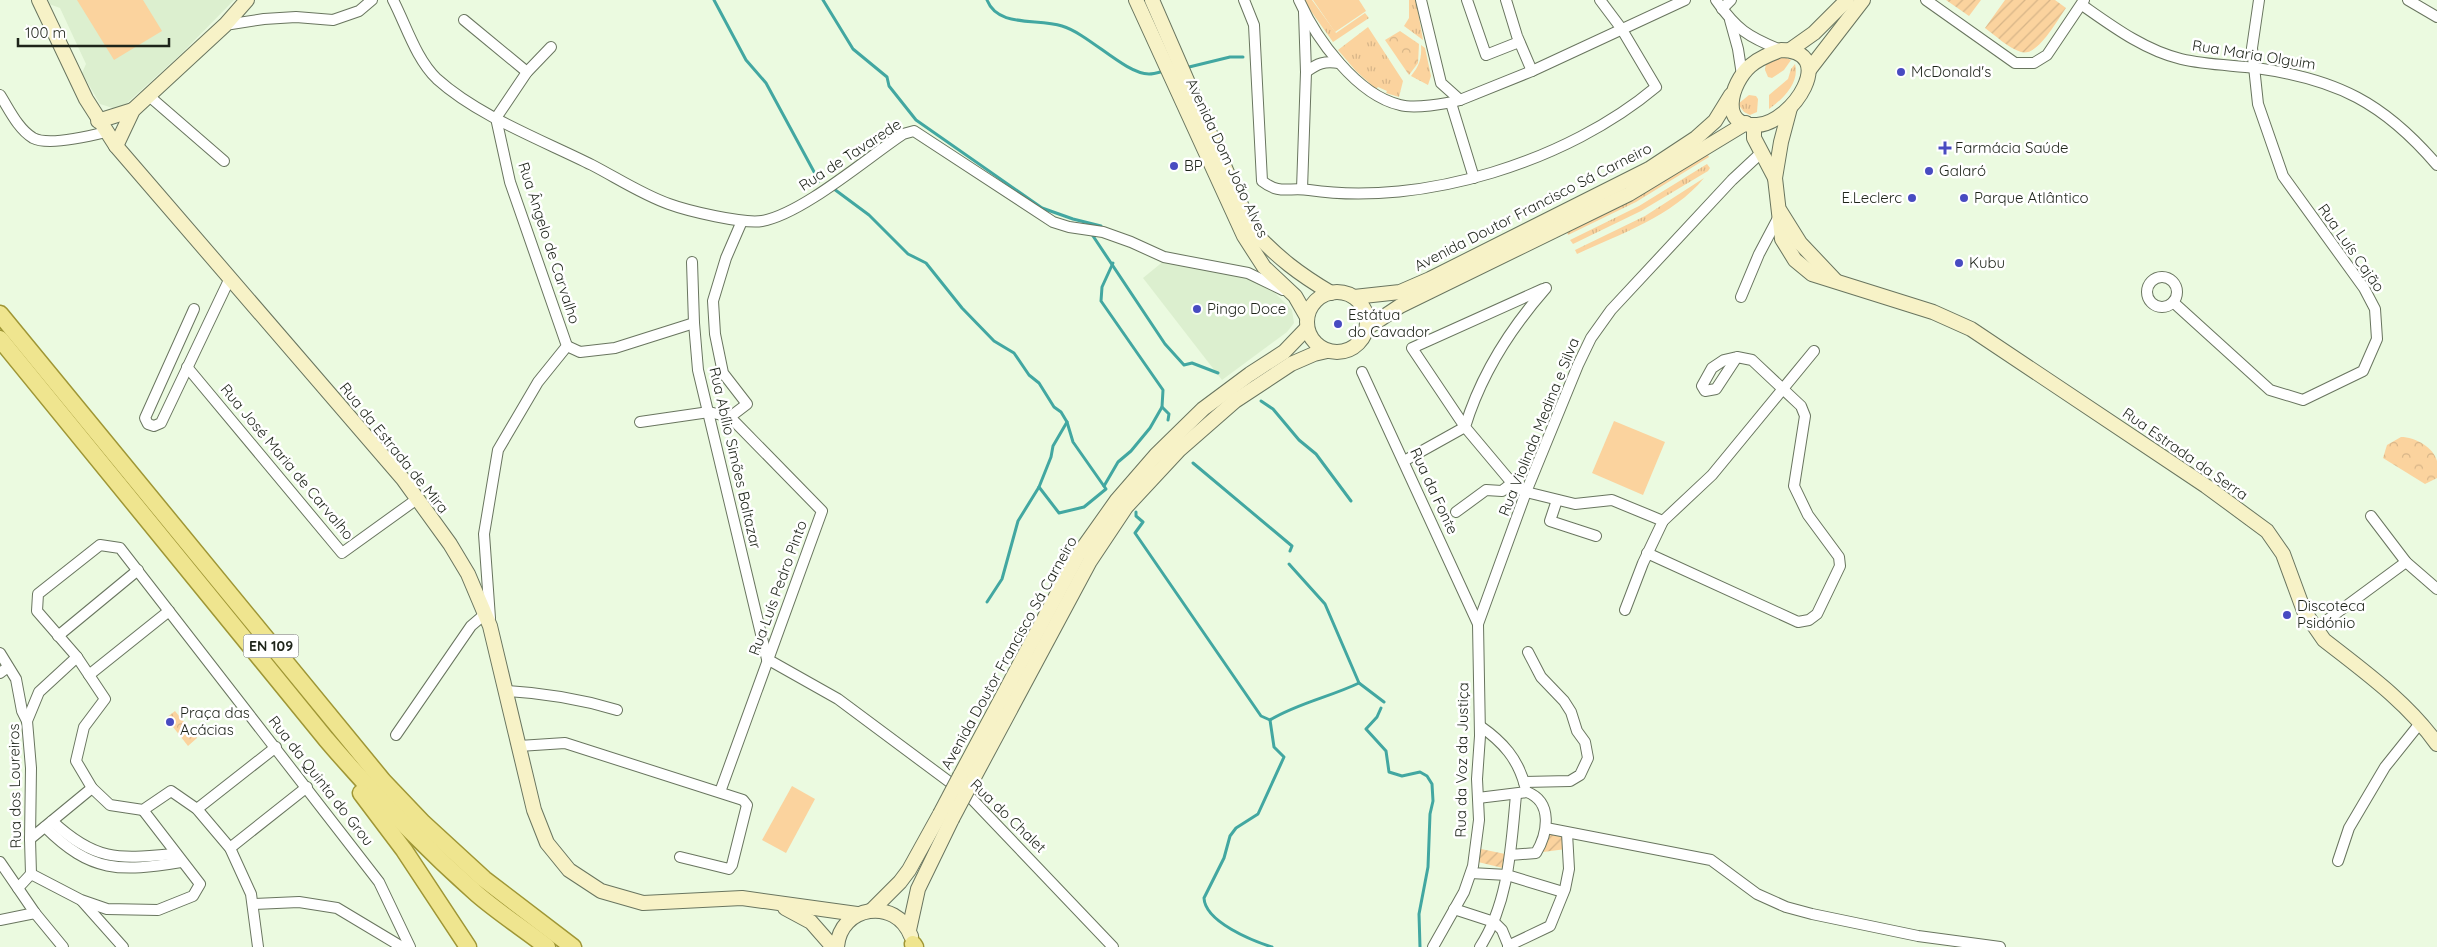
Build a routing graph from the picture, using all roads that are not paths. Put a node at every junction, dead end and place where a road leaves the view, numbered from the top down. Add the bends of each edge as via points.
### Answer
1 (39, 0) edge
2 (247, 0) edge
3 (372, 0) edge
4 (393, 0) edge
5 (1136, 0) edge
6 (1152, 0) edge
7 (1244, 0) edge
8 (1299, 0) edge
9 (1421, 0) edge
10 (1467, 0) edge
11 (1506, 0) edge
12 (1600, 0) edge
13 (1685, 0) edge
14 (1716, 0) edge
15 (1730, 0) edge
16 (1847, 0) edge
17 (1863, 0) edge
18 (1926, 0) edge
19 (2259, 0) edge
20 (2408, 0) edge
21 (2083, 2) edge
22 (1722, 9) junction
23 (1304, 12) junction
24 (2437, 17) edge
25 (1729, 19) junction
26 (464, 20) dead end
27 (225, 26) junction
28 (1622, 28) junction
29 (1520, 42) junction
30 (551, 47) dead end
31 (1786, 50) junction
32 (1339, 63) junction
33 (2256, 68) junction
34 (1809, 70) junction
35 (1532, 71) junction
36 (527, 72) junction
37 (1306, 72) junction
38 (1742, 76) junction
39 (0, 95) edge
40 (1731, 95) junction
41 (149, 96) junction
42 (1456, 101) junction
43 (1790, 108) junction
44 (133, 110) junction
45 (496, 118) junction
46 (1750, 124) junction
47 (102, 126) junction
48 (116, 146) junction
49 (1762, 152) junction
50 (224, 161) dead end
51 (2437, 165) edge
52 (1474, 178) junction
53 (1775, 178) junction
54 (1302, 189) junction
55 (1779, 214) junction
56 (742, 221) junction
57 (692, 262) dead end
58 (230, 278) junction
59 (1331, 293) junction
60 (1295, 296) junction
61 (1354, 297) junction
62 (1741, 297) dead end
63 (2173, 302) dead end
64 (194, 309) dead end
65 (0, 314) edge
66 (694, 323) junction
67 (1307, 323) junction
68 (1367, 328) junction
69 (0, 339) edge
70 (567, 346) junction
71 (1327, 351) junction
72 (1814, 351) dead end
73 (1737, 357) dead end
74 (187, 367) junction
75 (1362, 372) dead end
76 (1784, 389) junction
77 (709, 412) junction
78 (730, 417) junction
79 (640, 422) dead end
80 (1465, 427) junction
81 (1404, 461) junction
82 (1512, 484) junction
83 (1526, 492) junction
84 (418, 499) junction
85 (1557, 500) junction
86 (1456, 512) dead end
87 (2371, 516) dead end
88 (1663, 521) junction
89 (1596, 536) dead end
90 (1647, 553) junction
91 (2406, 562) junction
92 (138, 570) junction
93 (2437, 588) edge
94 (1625, 610) dead end
95 (170, 611) junction
96 (488, 620) junction
97 (1478, 624) junction
98 (2315, 629) junction
99 (58, 636) junction
100 (1528, 652) dead end
101 (0, 653) edge
102 (77, 657) junction
103 (767, 659) junction
104 (4, 670) edge
105 (89, 675) junction
106 (506, 691) junction
107 (617, 710) dead end
108 (27, 721) junction
109 (2421, 722) junction
110 (1480, 726) junction
111 (396, 735) dead end
112 (326, 739) junction
113 (2437, 744) edge
114 (519, 746) junction
115 (276, 747) junction
116 (966, 780) junction
117 (307, 787) junction
118 (1525, 787) junction
119 (92, 788) junction
120 (720, 792) junction
121 (1516, 795) junction
122 (1478, 798) junction
123 (143, 810) junction
124 (197, 810) junction
125 (946, 816) junction
126 (48, 824) junction
127 (1546, 828) junction
128 (1567, 833) junction
129 (30, 840) junction
130 (230, 848) junction
131 (1510, 855) junction
132 (680, 857) dead end
133 (178, 858) junction
134 (2338, 860) dead end
135 (0, 862) edge
136 (1471, 873) junction
137 (32, 874) junction
138 (1506, 875) junction
139 (18, 888) junction
140 (1563, 892) junction
141 (81, 900) junction
142 (776, 903) junction
143 (253, 904) junction
144 (1454, 909) junction
145 (872, 910) junction
146 (35, 913) junction
147 (857, 914) junction
148 (0, 920) edge
149 (1494, 922) junction
150 (913, 942) edge
151 (1509, 946) edge
152 (62, 947) edge
153 (123, 947) edge
154 (258, 947) edge
155 (402, 947) edge
156 (410, 947) edge
157 (468, 947) edge
158 (546, 947) edge
159 (573, 947) edge
160 (833, 947) edge
161 (837, 947) edge
162 (1113, 947) edge
163 (1433, 947) edge
164 (1480, 947) edge
165 (2000, 947) edge

1 - 47 main road, Rua da Estrada de Mira
2 - 27 main road
3 - 27 street via 359,11 333,20 264,19
4 - 45 street, Rua de Tavarede via 435,77 454,93
5 - 60 main road, Avenida Dom João Alves via 1244,236 1264,267
6 - 59 main road, Avenida Dom João Alves via 1252,230 1277,257
7 - 54 street via 1254,26 1262,181 1273,190
8 - 23 street
9 - 42 street via 1441,83
10 - 29 street via 1486,55
11 - 29 street
12 - 28 street
13 - 28 street
14 - 22 street
15 - 22 street
16 - 31 main road via 1814,33
17 - 34 main road
18 - 21 street via 2015,62 2034,63 2047,55
19 - 33 street, Rua Luís Cajão via 2252,48
20 - 24 street
21 - 33 street, Rua Maria Olguim via 2147,46 2179,58
22 - 25 street
23 - 32 street
23 - 37 street
25 - 31 street via 1752,38
25 - 38 street
26 - 36 street
27 - 41 main road
28 - 35 street
28 - 52 street via 1656,87 1611,120 1562,148
29 - 35 street
30 - 36 street
31 - 34 main road via 1799,54
31 - 38 main road via 1760,59
32 - 37 street via 1325,61
32 - 42 street via 1376,96 1400,106
33 - 51 street, Rua Maria Olguim via 2311,78 2345,90 2380,110 2416,141
33 - 63 street, Rua Luís Cajão via 2258,104 2283,176 2364,288 2375,309 2377,339 2363,371 2303,400 2270,390
34 - 43 main road via 1805,89
35 - 42 street
36 - 45 street
37 - 54 street
38 - 40 main road
39 - 47 street via 20,126 34,139 70,141
40 - 46 main road via 1734,114
40 - 61 main road, Avenida Doutor Francisco Sá Carneiro via 1715,121 1696,138 1649,169 1400,292
41 - 44 main road
41 - 50 street
42 - 52 street
43 - 46 main road via 1768,122
43 - 53 main road
44 - 47 main road
44 - 48 main road
45 - 56 street, Rua de Tavarede via 669,204
45 - 70 street, Rua Ângelo de Carvalho via 510,182
46 - 49 main road
46 - 68 main road, Avenida Doutor Francisco Sá Carneiro via 1629,194 1400,306
47 - 48 main road, Rua da Estrada de Mira
48 - 58 main road, Rua da Estrada de Mira
49 - 53 main road
49 - 83 street, Rua Violinda Medina e Silva via 1611,310 1591,338
52 - 54 street via 1394,192 1337,194
53 - 55 main road, Rua Estrada da Serra
55 - 62 street
55 - 98 main road, Rua Estrada da Serra via 1800,244 1836,282 1933,312 1971,329 2206,486 2267,531 2284,554 2304,611
56 - 60 street, Rua de Tavarede via 780,216 903,134 914,131 1053,222 1103,232 1164,258 1248,273
56 - 78 street via 713,300 715,334 723,373 747,404
57 - 66 street, Rua Abílio Simões Baltazar
58 - 74 street
58 - 84 main road, Rua da Estrada de Mira
59 - 61 main road
59 - 67 main road via 1316,301
60 - 67 main road, Avenida Dom João Alves
61 - 68 main road via 1365,311
64 - 74 street via 145,418 148,424 162,423
65 - 159 main road, EN 109 via 383,781 484,879
66 - 70 street via 615,348 580,352
66 - 77 street, Rua Abílio Simões Baltazar via 698,370
67 - 71 main road via 1311,338
67 - 116 main road, Avenida Doutor Francisco Sá Carneiro via 1284,352 1203,409 1156,455 1118,500 1078,555
68 - 71 main road via 1355,346 1337,353
69 - 112 main road, EN 109
70 - 96 street, Rua Ângelo de Carvalho via 538,382 498,450 484,534
71 - 116 main road, Avenida Doutor Francisco Sá Carneiro via 1291,364 1235,401 1184,445 1126,507 1090,561
72 - 76 street
73 - 76 street via 1752,360
74 - 84 street, Rua José Maria de Carvalho via 342,553
75 - 81 street, Rua da Fonte
76 - 88 street via 1712,476
76 - 90 street via 1801,406 1805,416 1794,486 1808,515 1839,557 1840,566 1817,614 1798,622
77 - 78 street
77 - 79 street
77 - 103 street, Rua Abílio Simões Baltazar
78 - 103 street, Rua Luís Pedro Pinto via 822,511
80 - 80 street via 1471,406 1492,362 1517,321 1546,288 1412,348
80 - 81 street
80 - 82 street
81 - 97 street, Rua da Fonte
82 - 83 street
82 - 86 street via 1502,491 1486,490
83 - 85 street
83 - 97 street, Rua Violinda Medina e Silva
84 - 96 main road, Rua da Estrada de Mira via 468,574
85 - 88 street via 1575,504 1612,500
85 - 89 street via 1550,521
87 - 91 street
88 - 90 street
90 - 94 street
91 - 93 street
91 - 98 street
92 - 95 street, Rua da Quinta do Grou
92 - 99 street
92 - 99 street, Rua da Quinta do Grou via 120,548 100,545 38,594 37,611
95 - 105 street
95 - 115 street, Rua da Quinta do Grou
96 - 106 main road, Rua da Estrada de Mira
96 - 111 street via 471,626
97 - 110 street, Rua da Voz da Justiça
98 - 109 main road, Rua Estrada da Serra
99 - 102 street, Rua da Quinta do Grou
100 - 118 street via 1541,677 1572,712 1588,758 1580,774 1570,781
101 - 104 street
102 - 105 street, Rua da Quinta do Grou
102 - 108 street, Rua dos Loureiros via 39,692
103 - 120 street, Rua Luís Pedro Pinto
103 - 162 street, Rua do Chalet via 838,699 971,798
104 - 108 street via 16,679
105 - 119 street, Rua da Quinta do Grou via 105,699 84,727 76,761
106 - 107 street via 544,693
106 - 114 main road, Rua da Estrada de Mira
108 - 129 street, Rua dos Loureiros via 32,768
109 - 113 main road, Rua Estrada da Serra
109 - 134 street via 2385,767 2348,828
110 - 118 street via 1496,737 1514,757
110 - 122 street, Rua da Voz da Justiça via 1476,779
112 - 157 main road
112 - 158 main road, EN 109 via 414,835 479,895
114 - 120 street via 565,743
114 - 142 main road, Rua da Estrada de Mira via 534,810 547,842 569,870 602,891 643,903 742,898
115 - 117 street, Rua da Quinta do Grou
115 - 124 street
116 - 125 main road, Avenida Doutor Francisco Sá Carneiro, bridge
117 - 130 street
117 - 156 street, Rua da Quinta do Grou via 379,882
118 - 121 street
118 - 127 street via 1543,805
119 - 123 street via 110,805
119 - 126 street
120 - 132 street via 743,800 747,805 732,866 728,869
121 - 122 street
121 - 131 street
122 - 136 street, Rua da Voz da Justiça via 1479,820
123 - 124 street via 171,791
123 - 133 street
124 - 130 street
125 - 145 main road, Avenida Doutor Francisco Sá Carneiro via 900,882
125 - 150 main road, Avenida Doutor Francisco Sá Carneiro via 918,889
126 - 129 street
126 - 133 street via 81,845 110,856
127 - 128 street
127 - 131 street via 1536,853
128 - 140 street via 1569,869
128 - 165 street via 1711,860 1758,894 1812,914 1918,936
129 - 137 street, Rua dos Loureiros
130 - 143 street via 252,894
131 - 138 street
133 - 141 street via 200,884 193,896 158,910 107,910
135 - 139 street
136 - 138 street
136 - 144 street, Rua da Voz da Justiça
137 - 139 street
137 - 141 street
138 - 140 street
138 - 149 street
139 - 146 street
140 - 151 street via 1550,926
141 - 153 street
142 - 147 main road, Rua da Estrada de Mira
142 - 160 main road, Rua da Estrada de Mira via 811,922
143 - 154 street
143 - 155 street via 299,902 337,908
144 - 149 street
144 - 163 street, Rua da Voz da Justiça
145 - 147 main road
145 - 150 main road via 893,914
146 - 148 street
146 - 152 street
147 - 161 main road via 842,930
149 - 151 street via 1502,930
149 - 164 street

